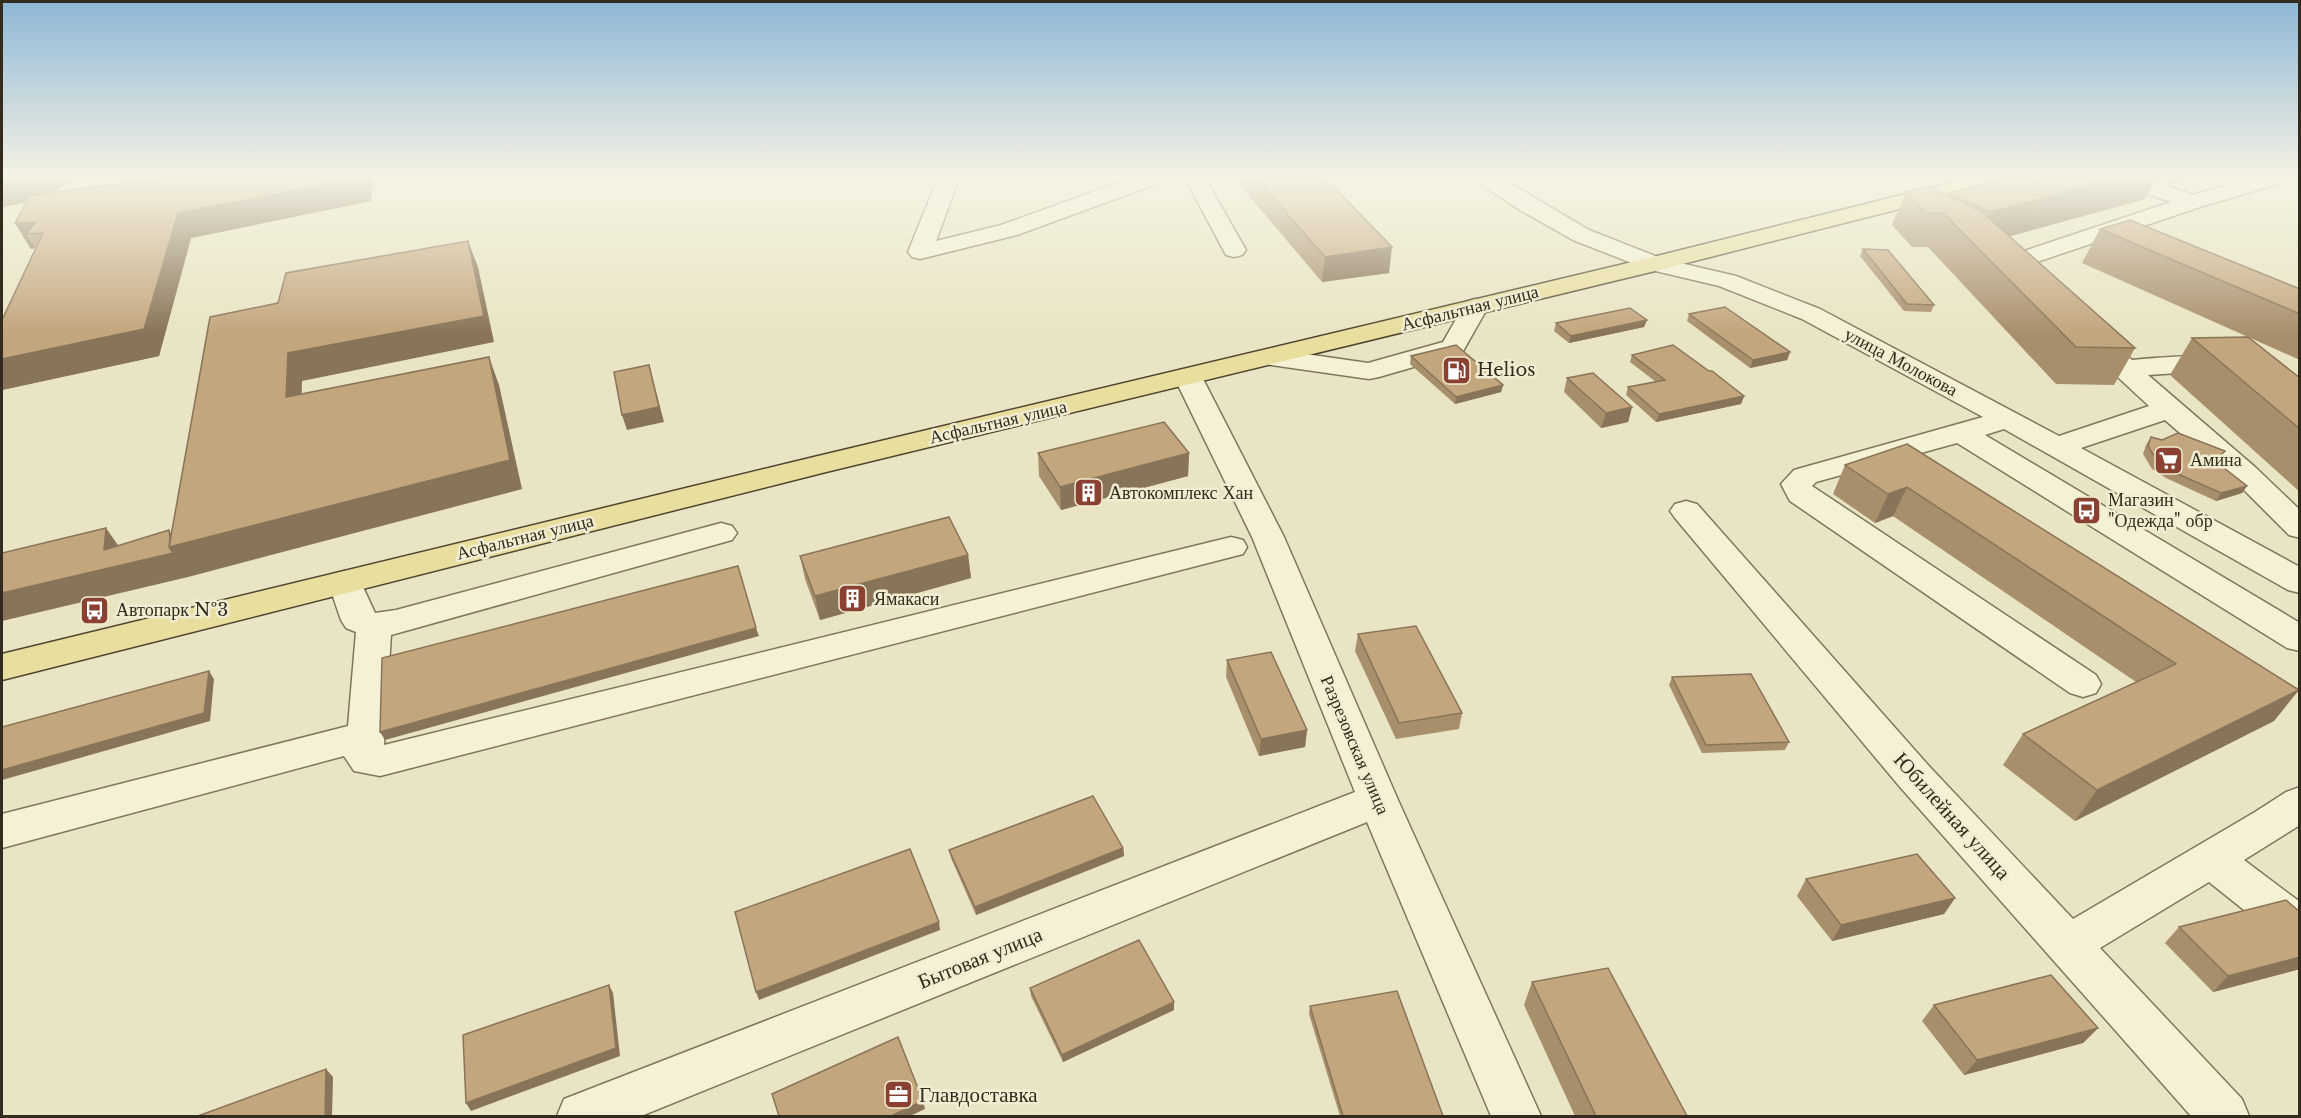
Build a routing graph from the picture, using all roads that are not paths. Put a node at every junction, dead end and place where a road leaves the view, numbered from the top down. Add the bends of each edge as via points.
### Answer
1 (928, 230) edge
2 (1008, 230) edge
3 (1223, 230) edge
4 (1572, 230) edge
5 (1788, 230) edge
6 (2112, 230) edge
7 (2093, 237) junction
8 (1234, 250) dead end
9 (2125, 251) edge
10 (1655, 264) junction
11 (2042, 294) edge
12 (2076, 324) edge
13 (2127, 369) junction
14 (2257, 374) junction
15 (2300, 374) edge
16 (1188, 377) junction
17 (2300, 408) edge
18 (2169, 409) junction
19 (2008, 419) junction
20 (1962, 433) junction
21 (2057, 446) junction
22 (1686, 511) dead end
23 (2300, 528) edge
24 (721, 533) dead end
25 (1231, 547) dead end
26 (345, 582) junction
27 (2300, 582) edge
28 (375, 625) junction
29 (2300, 639) edge
30 (2, 666) edge
31 (2083, 684) dead end
32 (366, 736) junction
33 (1378, 801) junction
34 (2300, 802) edge
35 (2, 831) edge
36 (2211, 859) junction
37 (2300, 928) edge
38 (2069, 944) junction
39 (582, 1116) edge
40 (1516, 1116) edge
41 (2224, 1116) edge

1 - 2 street via 920,252
3 - 8 street
4 - 10 street, улица Молокова
5 - 10 main road, Асфальтная улица
6 - 7 street
7 - 9 street
7 - 11 street via 2008,264
10 - 16 main road, Асфальтная улица
10 - 19 street, улица Молокова via 1728,281 1811,314
12 - 13 street
13 - 14 street via 2223,367
13 - 18 street
14 - 15 street
14 - 17 street
16 - 26 main road, Асфальтная улица
16 - 33 street, Разрезовская улица via 1268,537
18 - 21 street
18 - 23 street via 2244,473
19 - 20 street
19 - 21 street, улица Молокова
20 - 29 street
20 - 31 street via 1805,476 1796,484 1801,494
21 - 27 street, улица Молокова
22 - 38 street, Юбилейная улица via 1914,776
24 - 28 street
25 - 32 street via 380,761 368,760 363,755
26 - 28 street via 358,620
26 - 30 main road, Асфальтная улица
28 - 32 street
32 - 35 street
33 - 39 street, Бытовая улица
33 - 40 street, Разрезовская улица
34 - 36 street
36 - 37 street
36 - 38 street
38 - 41 street, Юбилейная улица

